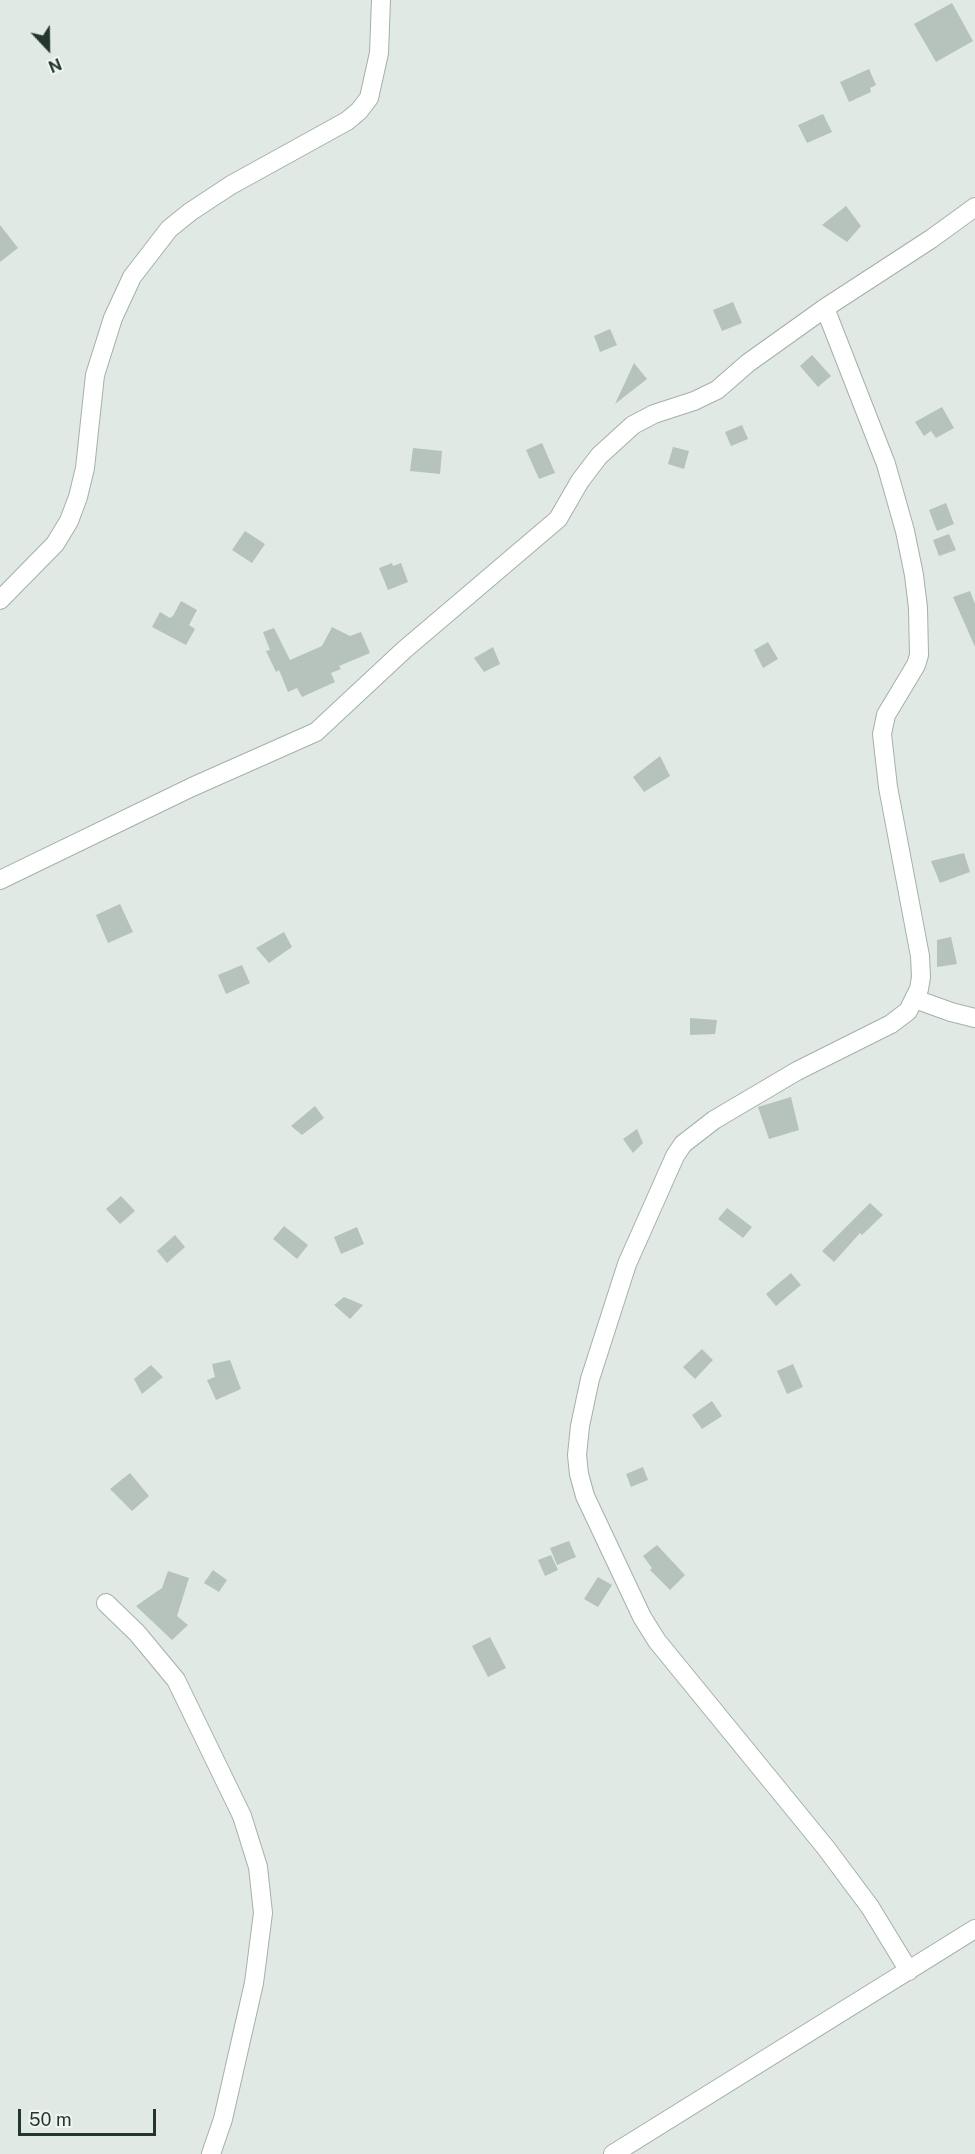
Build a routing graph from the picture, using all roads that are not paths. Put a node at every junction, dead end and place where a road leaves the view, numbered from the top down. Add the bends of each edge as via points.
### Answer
1 (381, 0) edge
2 (975, 207) edge
3 (825, 308) junction
4 (0, 600) edge
5 (0, 880) edge
6 (915, 999) junction
7 (975, 1018) edge
8 (106, 1603) dead end
9 (975, 1929) edge
10 (909, 1971) junction
11 (211, 2154) edge
12 (613, 2154) edge

1 - 4 street via 379,52 369,98 359,111 190,212 169,229 132,277 113,318 95,375 86,468 69,521 55,544
2 - 3 street
3 - 5 street via 717,390 633,425 580,481 558,519 404,650 316,732
3 - 6 street via 885,464 914,575 919,655 886,715 882,734 888,787 920,956 921,977
6 - 7 street
6 - 10 street via 908,1011 891,1024 797,1071 714,1120 683,1144 623,1275 590,1379 577,1455 585,1496 657,1641 826,1848 870,1907
8 - 11 street via 176,1680 242,1816 258,1867 263,1913 254,1983 223,2119
9 - 10 street
10 - 12 street

